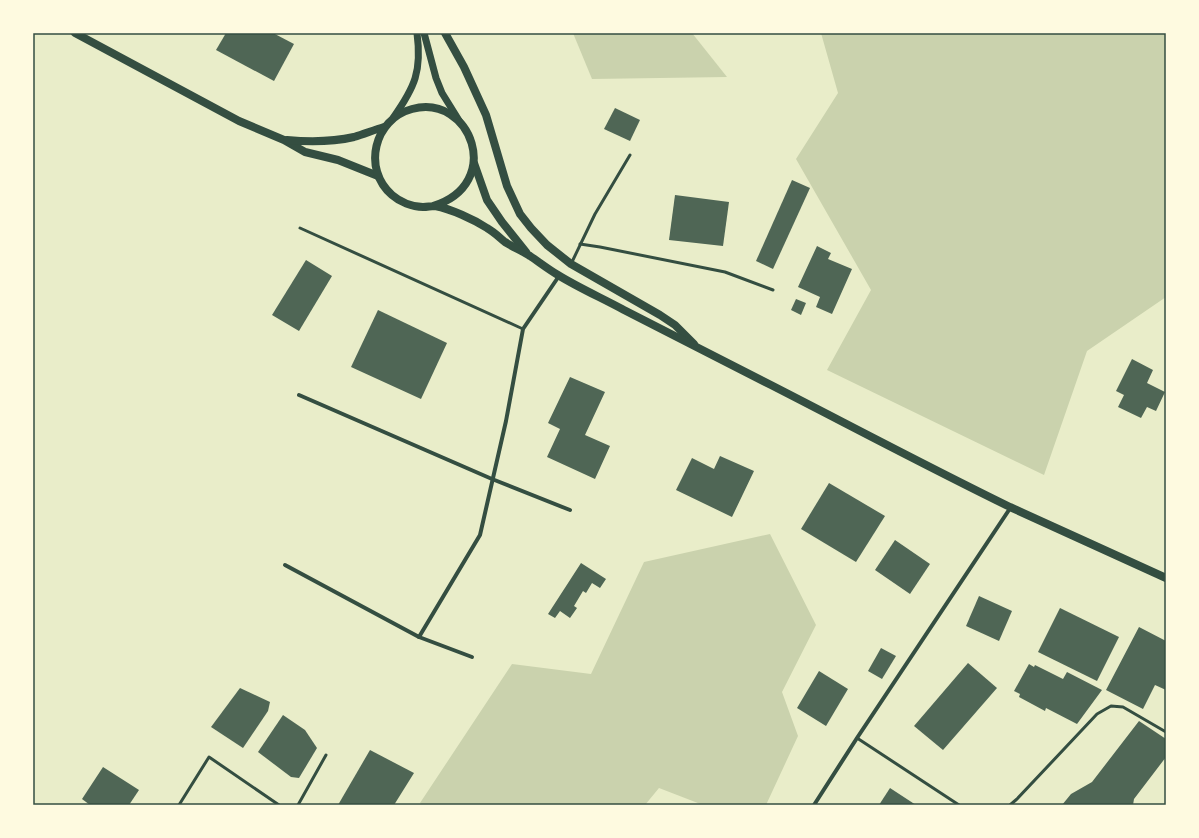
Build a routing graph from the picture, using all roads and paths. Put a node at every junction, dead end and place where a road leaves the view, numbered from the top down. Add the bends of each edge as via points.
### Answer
1 (75, 33) edge
2 (417, 33) edge
3 (424, 33) edge
4 (445, 33) edge
5 (391, 120) junction
6 (462, 124) junction
7 (384, 127) junction
8 (284, 140) junction
9 (630, 155) dead end
10 (474, 163) junction
11 (378, 176) junction
12 (433, 206) junction
13 (300, 228) dead end
14 (580, 244) junction
15 (529, 256) junction
16 (571, 264) junction
17 (559, 276) junction
18 (773, 290) dead end
19 (523, 329) junction
20 (702, 351) junction
21 (299, 395) dead end
22 (492, 478) junction
23 (1011, 507) junction
24 (570, 510) dead end
25 (286, 565) dead end
26 (1166, 578) edge
27 (419, 637) junction
28 (472, 657) dead end
29 (1166, 732) edge
30 (857, 738) junction
31 (326, 755) dead end
32 (179, 805) edge
33 (279, 805) edge
34 (298, 805) edge
35 (814, 805) edge
36 (958, 805) edge
37 (1010, 805) edge

1 - 8 main road via 239,121
2 - 5 street via 418,67 408,96
3 - 6 street via 436,78
4 - 16 main road via 486,115 507,186 520,214 547,245
5 - 6 main road via 414,108 427,108 446,112
5 - 7 main road
6 - 10 main road via 470,136 474,149
7 - 8 main road via 337,140
7 - 11 main road via 376,143 374,160
8 - 11 main road via 305,152 338,160
9 - 14 lane
10 - 12 main road via 471,175 456,196
10 - 15 main road via 487,200
11 - 12 main road via 391,194 400,201 422,207
12 - 15 main road via 467,216
13 - 19 lane
14 - 16 lane
14 - 18 lane via 725,272
15 - 17 main road
16 - 20 main road via 675,325
17 - 19 street
17 - 20 main road
19 - 22 street via 506,421
20 - 23 main road
21 - 22 street
22 - 24 street
22 - 27 street via 480,535
23 - 26 main road
23 - 30 street
25 - 27 street
27 - 28 street
29 - 37 lane via 1123,707 1111,706 1097,714
30 - 35 street
30 - 36 lane
31 - 34 lane
32 - 33 lane via 209,757

